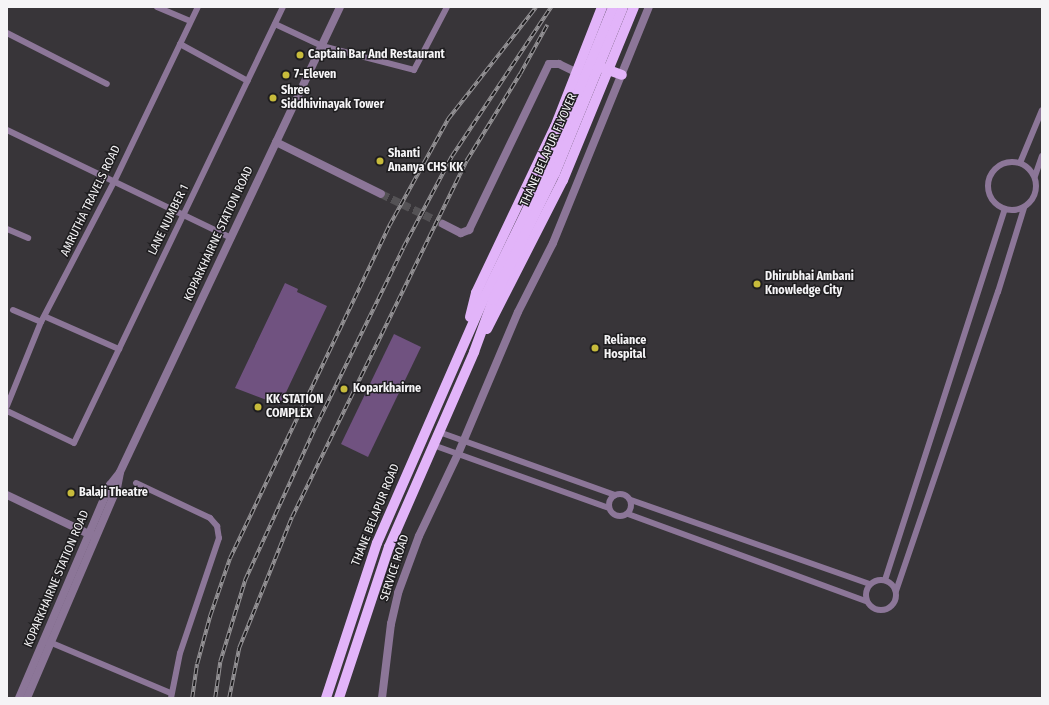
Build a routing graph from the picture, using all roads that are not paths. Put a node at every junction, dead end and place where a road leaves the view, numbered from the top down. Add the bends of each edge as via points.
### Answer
1 (157, 7) edge
2 (198, 7) edge
3 (283, 7) edge
4 (340, 7) edge
5 (447, 7) edge
6 (602, 7) edge
7 (613, 7) edge
8 (623, 7) edge
9 (634, 7) edge
10 (650, 7) edge
11 (190, 21) junction
12 (275, 24) junction
13 (7, 33) edge
14 (180, 44) junction
15 (322, 46) junction
16 (581, 60) junction
17 (608, 70) junction
18 (576, 73) junction
19 (622, 75) junction
20 (248, 80) junction
21 (603, 83) junction
22 (107, 84) dead end
23 (617, 88) junction
24 (1042, 110) edge
25 (7, 130) edge
26 (276, 142) junction
27 (1042, 156) edge
28 (1020, 163) junction
29 (1035, 176) junction
30 (114, 182) junction
31 (381, 194) tunnel mouth
32 (1024, 208) junction
33 (1004, 209) junction
34 (183, 215) junction
35 (443, 224) tunnel mouth
36 (7, 229) edge
37 (28, 238) dead end
38 (231, 238) junction
39 (489, 298) junction
40 (13, 310) dead end
41 (46, 317) junction
42 (42, 322) junction
43 (462, 346) junction
44 (119, 349) junction
45 (474, 352) junction
46 (9, 391) edge
47 (7, 406) edge
48 (7, 410) edge
49 (439, 432) junction
50 (464, 440) junction
51 (434, 445) junction
52 (458, 454) junction
53 (136, 483) dead end
54 (7, 495) edge
55 (615, 496) junction
56 (631, 500) junction
57 (609, 508) junction
58 (628, 514) junction
59 (93, 535) junction
60 (885, 580) junction
61 (870, 584) junction
62 (896, 591) junction
63 (866, 601) junction
64 (47, 641) junction
65 (171, 696) edge
66 (19, 698) edge
67 (27, 698) edge
68 (326, 698) edge
69 (339, 698) edge
70 (382, 698) edge

1 - 11 street
2 - 11 street, AMRUTHA TRAVELS ROAD
3 - 12 street, LANE NUMBER 1
4 - 15 street, KOPARKHAIRNE STATION ROAD
5 - 15 street via 414,70
6 - 16 main road
7 - 39 main road, THANE BELAPUR FLYOVER, bridge via 547,169
8 - 39 main road, THANE BELAPUR FLYOVER, bridge via 558,167
9 - 17 main road
10 - 19 street, SERVICE ROAD
11 - 14 street, AMRUTHA TRAVELS ROAD
12 - 15 street
12 - 20 street, LANE NUMBER 1
13 - 22 street
14 - 20 street
14 - 30 street, AMRUTHA TRAVELS ROAD
15 - 26 street, KOPARKHAIRNE STATION ROAD
16 - 17 main road
16 - 18 main road
17 - 19 main road
17 - 21 main road
18 - 21 street
18 - 35 street via 559,64 549,64 469,230 461,233
18 - 43 main road via 537,168 476,293
19 - 23 street, SERVICE ROAD
20 - 34 street, LANE NUMBER 1
21 - 23 street
21 - 45 main road via 563,180 501,305
23 - 50 street, SERVICE ROAD via 556,236 518,312
24 - 28 street
25 - 30 street
26 - 31 street
26 - 38 street, KOPARKHAIRNE STATION ROAD
27 - 29 street
28 - 29 street
28 - 33 street via 1005,163 998,166 990,177 990,196
29 - 32 street via 1034,197
30 - 34 street
30 - 41 street, AMRUTHA TRAVELS ROAD
32 - 33 street
32 - 62 street
33 - 60 street
34 - 38 street
34 - 44 street, LANE NUMBER 1
36 - 37 street
38 - 59 street, KOPARKHAIRNE STATION ROAD via 120,472 110,485
39 - 43 main road
39 - 45 main road
40 - 42 street
41 - 42 street, AMRUTHA TRAVELS ROAD
41 - 44 street
42 - 46 street, AMRUTHA TRAVELS ROAD
43 - 68 main road, THANE BELAPUR ROAD via 376,543
44 - 48 street, LANE NUMBER 1 via 74,443
45 - 49 main road, THANE BELAPUR ROAD
46 - 47 street, AMRUTHA TRAVELS ROAD
49 - 50 street
49 - 51 main road, THANE BELAPUR ROAD
50 - 52 street, SERVICE ROAD
50 - 55 street
51 - 52 street
51 - 69 main road, THANE BELAPUR ROAD via 389,547
52 - 57 street
52 - 70 street, SERVICE ROAD via 419,536 398,593 391,624
53 - 65 street via 210,518 217,526 219,538 180,653
54 - 59 street
55 - 56 street via 622,494
55 - 57 street via 610,500
56 - 58 street via 632,508
56 - 61 street
57 - 58 street via 617,516
58 - 63 street
59 - 64 street, KOPARKHAIRNE STATION ROAD
60 - 61 street
60 - 62 street via 892,584
61 - 63 street via 866,592
62 - 63 street via 895,603 888,609 878,610
64 - 65 street
64 - 66 street, KOPARKHAIRNE STATION ROAD
64 - 67 street, KOPARKHAIRNE STATION ROAD

